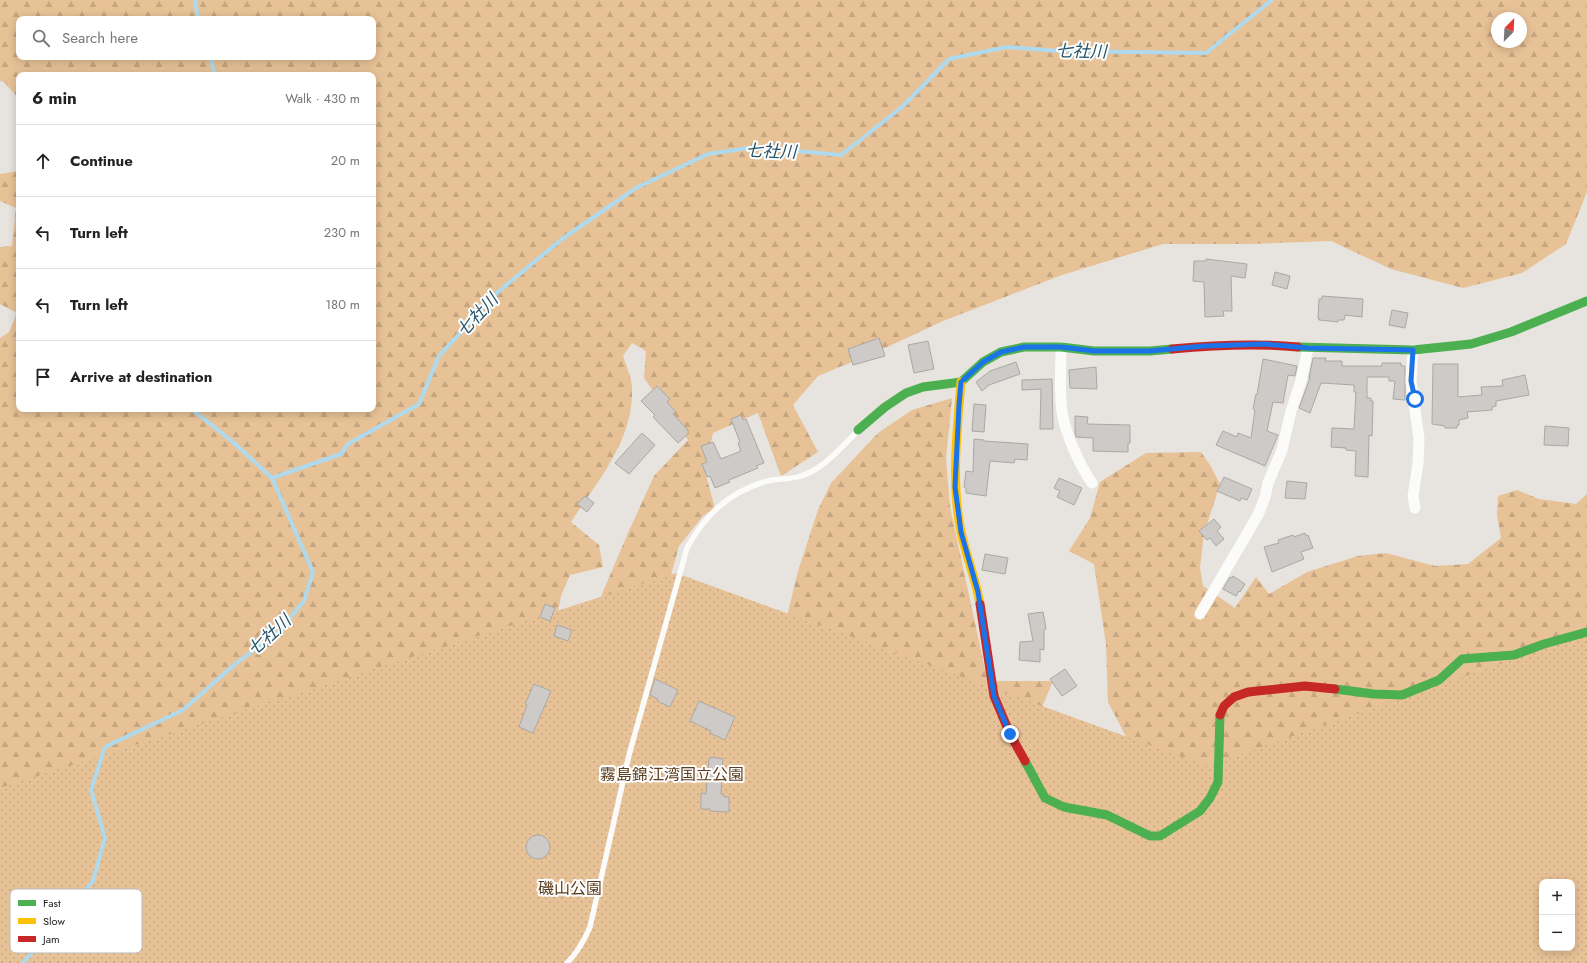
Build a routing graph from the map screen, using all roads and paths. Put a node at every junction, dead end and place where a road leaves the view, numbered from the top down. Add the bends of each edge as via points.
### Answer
1 (1587, 301) edge
2 (1061, 347) junction
3 (1308, 348) junction
4 (1413, 350) junction
5 (961, 382) junction
6 (858, 430) joint
7 (1092, 483) dead end
8 (1415, 508) dead end
9 (1200, 614) dead end
10 (1587, 632) edge
11 (567, 963) edge

1 - 4 street via 1511,332 1471,344
2 - 3 street via 1094,351 1150,351 1264,344
2 - 5 street via 1024,347 1001,352 983,362
2 - 7 street via 1062,412 1083,471
3 - 4 street
3 - 9 street via 1282,450 1258,515
4 - 8 street via 1411,381 1419,439 1413,496
5 - 6 street via 923,387 906,393
5 - 10 street via 955,487 961,532 978,592 994,696 1010,734 1045,798 1064,807 1107,815 1150,836 1160,836 1200,811 1210,798 1218,782 1219,717 1224,706 1234,698 1248,692 1305,686 1374,694 1402,694 1439,680 1462,659 1514,655
6 - 11 lane via 820,467 801,476 765,482 736,493 709,515 687,548 629,755 590,927 576,955

